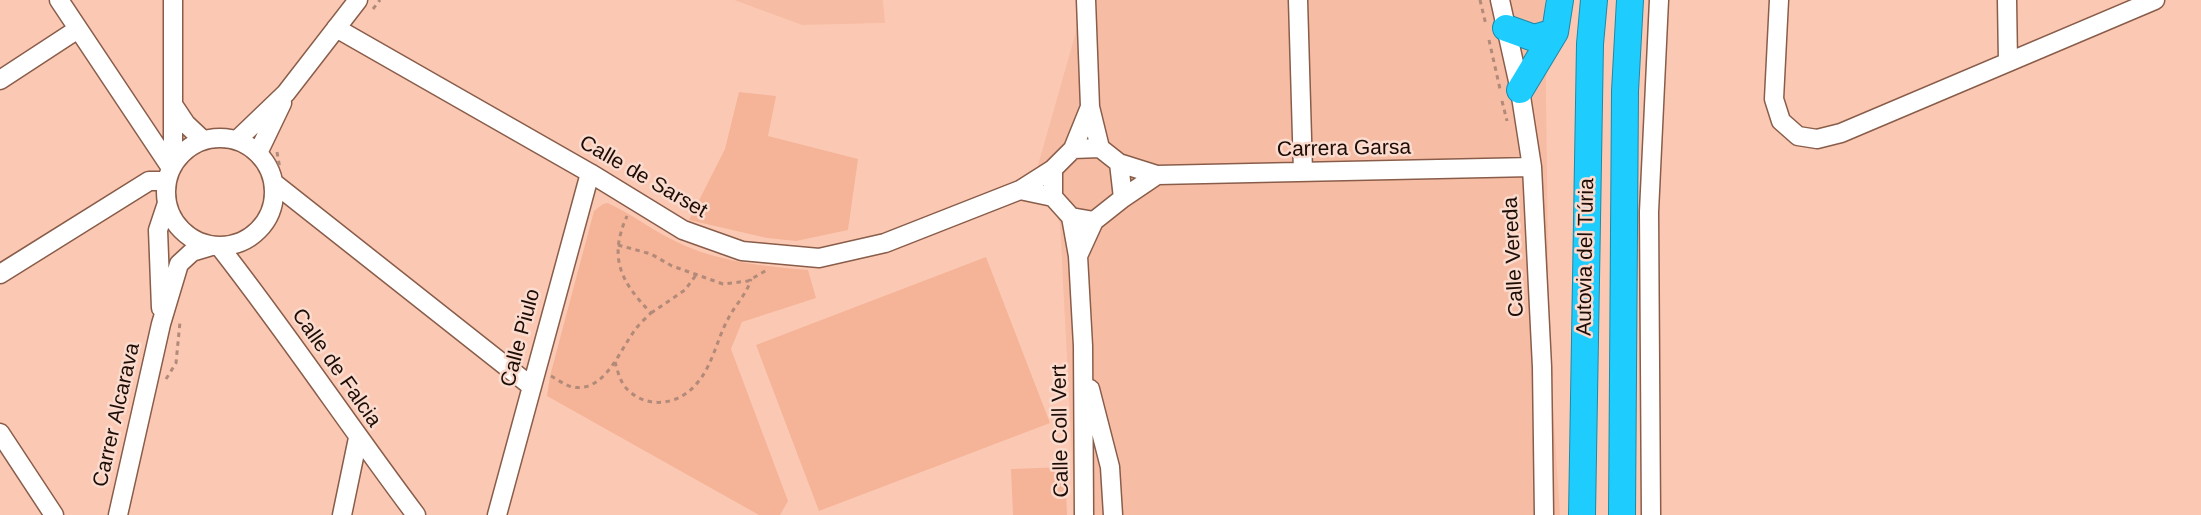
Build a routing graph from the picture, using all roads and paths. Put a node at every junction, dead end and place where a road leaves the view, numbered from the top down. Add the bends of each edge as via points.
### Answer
1 (59, 0) edge
2 (173, 0) edge
3 (380, 0) edge
4 (1086, 0) edge
5 (1298, 0) edge
6 (1480, 0) edge
7 (1500, 0) edge
8 (1560, 0) edge
9 (1583, 0) edge
10 (1594, 0) edge
11 (1630, 0) edge
12 (1659, 0) edge
13 (1779, 0) edge
14 (2007, 0) edge
15 (2155, 0) edge
16 (365, 5) edge
17 (336, 28) junction
18 (1506, 28) junction
19 (78, 29) junction
20 (1555, 32) junction
21 (1590, 44) junction
22 (2008, 62) junction
23 (0, 80) edge
24 (1520, 90) junction
25 (286, 93) junction
26 (174, 106) junction
27 (1090, 107) junction
28 (1507, 122) dead end
29 (203, 140) junction
30 (237, 140) junction
31 (1100, 148) junction
32 (1073, 149) junction
33 (267, 151) junction
34 (1119, 163) junction
35 (1532, 167) junction
36 (1053, 169) junction
37 (170, 171) junction
38 (1304, 172) junction
39 (590, 173) junction
40 (1157, 175) junction
41 (279, 187) junction
42 (1020, 190) junction
43 (1053, 197) junction
44 (1123, 198) junction
45 (167, 203) junction
46 (628, 214) dead end
47 (1071, 217) junction
48 (1094, 221) junction
49 (618, 245) junction
50 (216, 246) junction
51 (1078, 256) junction
52 (772, 267) dead end
53 (0, 274) edge
54 (696, 275) junction
55 (751, 279) junction
56 (651, 313) junction
57 (181, 317) dead end
58 (161, 324) junction
59 (1083, 346) junction
60 (615, 362) junction
61 (550, 375) dead end
62 (165, 381) dead end
63 (531, 386) junction
64 (0, 433) edge
65 (358, 438) junction
66 (54, 515) edge
67 (118, 515) edge
68 (342, 515) edge
69 (416, 515) edge
70 (497, 515) edge
71 (1084, 515) edge
72 (1113, 515) edge
73 (1544, 515) edge
74 (1582, 515) edge
75 (1622, 515) edge
76 (1651, 515) edge

1 - 19 street
2 - 26 street
3 - 16 path
4 - 27 street
5 - 38 street
6 - 28 path
7 - 18 street, Calle Vereda
8 - 20 highway
9 - 21 highway
10 - 21 highway, Autovia del Túria
11 - 75 highway, Autovia del Túria via 1625,91
12 - 76 street via 1649,212
13 - 22 street via 1774,99 1782,121 1798,136 1817,139 1840,133
14 - 22 street
15 - 22 street
16 - 17 street
17 - 25 street
17 - 39 street, Calle de Sarset
18 - 20 highway via 1534,38
18 - 24 street, Calle Vereda
19 - 23 street
19 - 37 street
20 - 24 highway
21 - 74 highway, Autovia del Túria
24 - 35 street, Calle Vereda
25 - 30 street
25 - 33 street
26 - 29 street
26 - 37 street
27 - 31 street
27 - 32 street
29 - 30 street
29 - 37 street via 186,149
30 - 33 street
31 - 32 street
31 - 34 street
32 - 36 street
33 - 41 path
33 - 41 street via 268,167
34 - 40 street, Carrera Garsa
34 - 44 street
35 - 38 street, Carrera Garsa
35 - 73 street, Calle Vereda via 1542,367
36 - 42 street, Calle de Sarset
36 - 43 street
37 - 45 street
37 - 53 street
38 - 40 street, Carrera Garsa
39 - 42 street, Calle de Sarset via 683,230 742,251 819,258 885,243
39 - 63 street, Calle Piulo
40 - 44 street
41 - 50 street via 268,218 257,232 242,241
41 - 63 street
42 - 43 street
43 - 47 street
44 - 48 street
45 - 50 street via 183,231 197,241
45 - 58 street, Carrer Alcarava via 158,230
46 - 49 path
47 - 48 street
47 - 51 street, Calle Coll Vert
48 - 51 street, Calle Coll Vert
49 - 54 path via 651,254
49 - 56 path via 621,270 634,295
50 - 58 street, Carrer Alcarava via 192,252 179,264
50 - 65 street, Calle de Falcia via 254,290
51 - 59 street, Calle Coll Vert
52 - 55 path
54 - 55 path via 723,284
54 - 56 path via 685,290
55 - 60 path via 728,317 709,365 698,383 683,396 649,403 628,391
56 - 60 path via 635,329
57 - 62 path via 176,363
58 - 67 street, Carrer Alcarava
59 - 71 street, Calle Coll Vert
59 - 72 street, Calle Coll Vert via 1110,467
60 - 61 path via 601,379 581,388 569,387
63 - 70 street, Calle Piulo
64 - 66 street
65 - 68 street
65 - 69 street, Calle de Falcia

